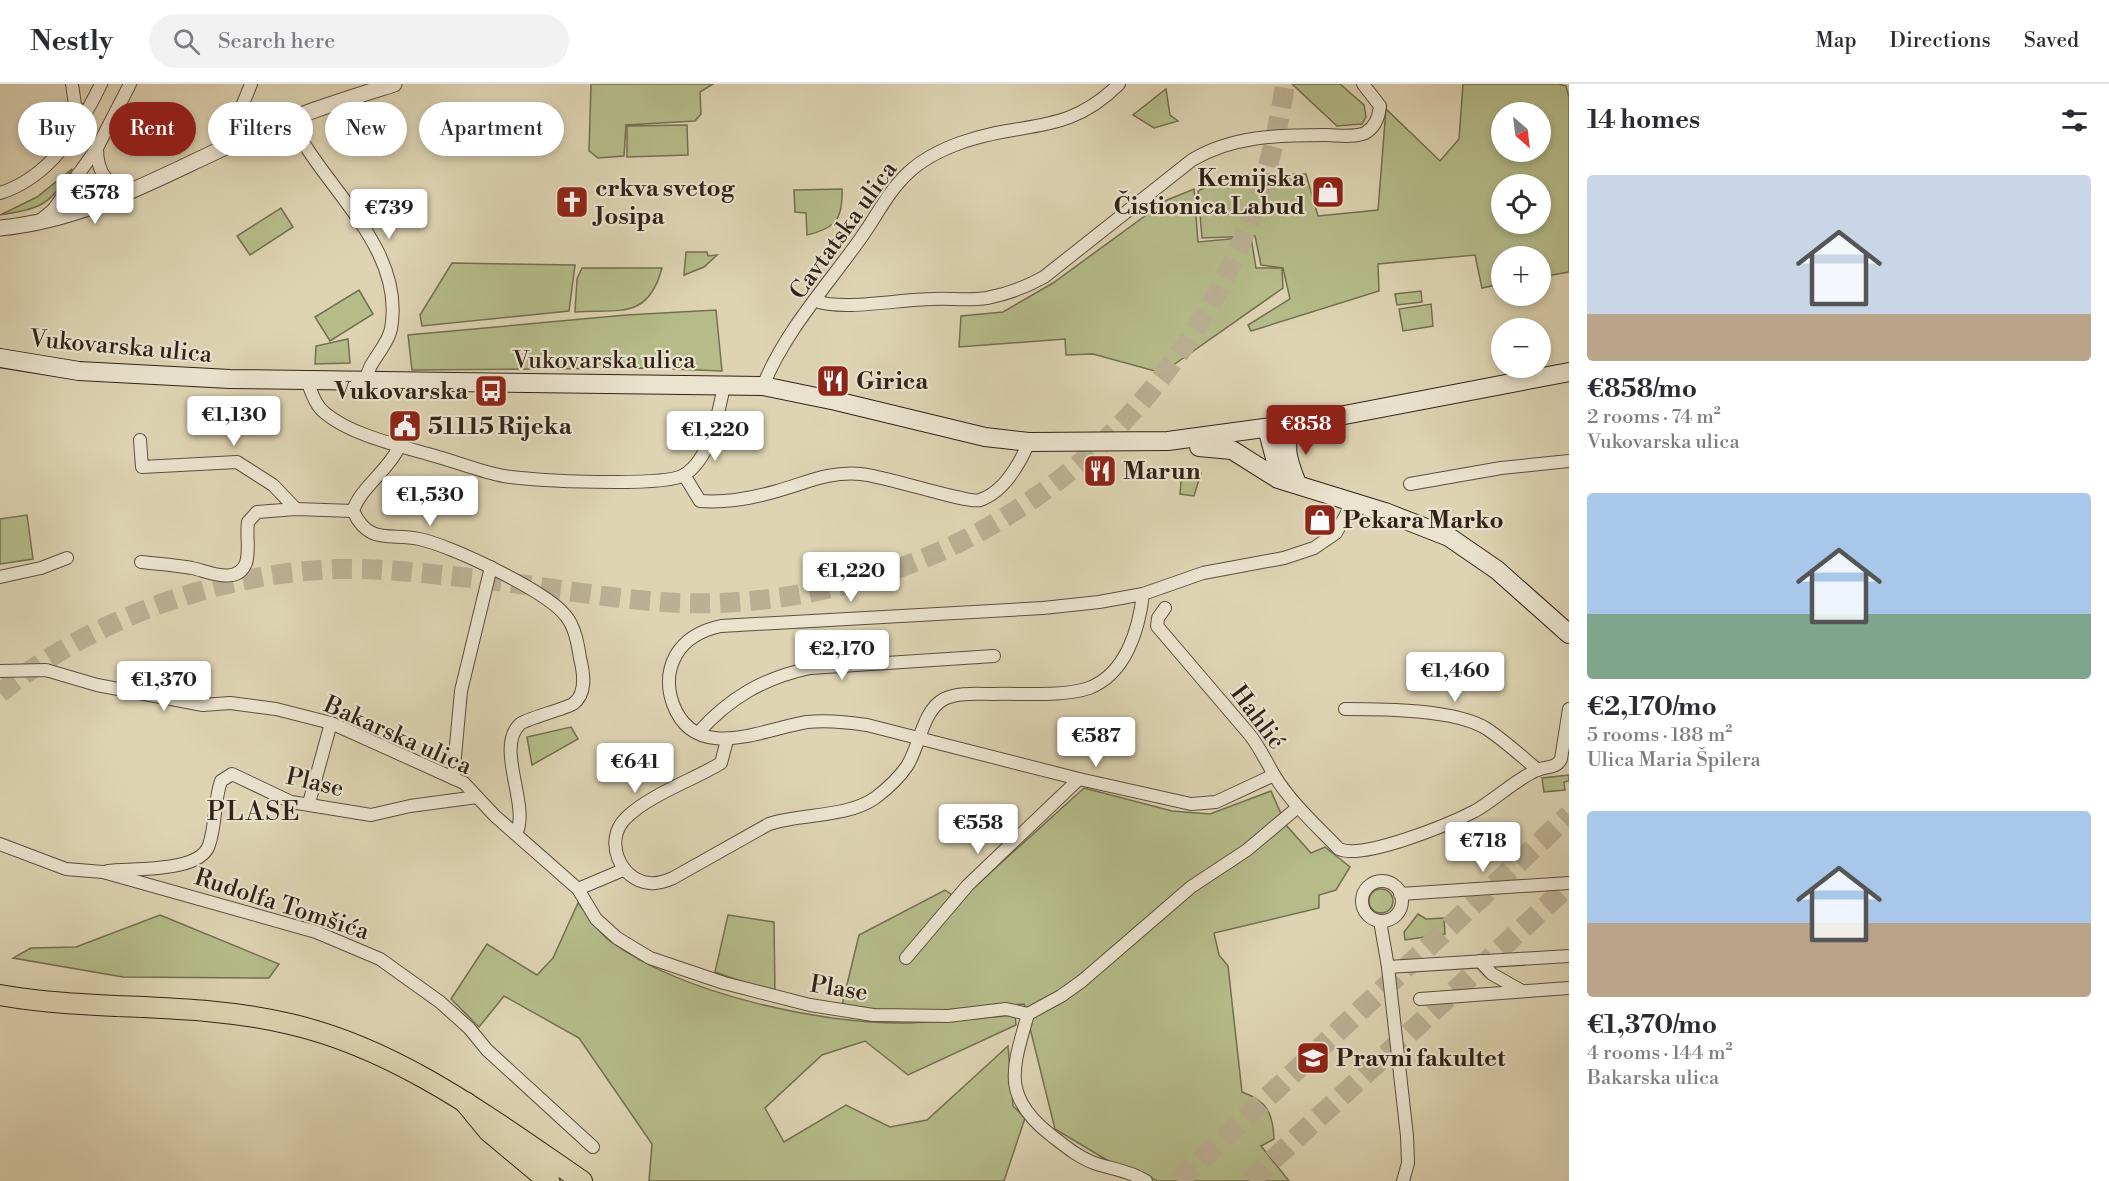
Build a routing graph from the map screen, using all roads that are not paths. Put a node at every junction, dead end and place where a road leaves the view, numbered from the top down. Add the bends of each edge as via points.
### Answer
1 (72, 84) edge
2 (101, 84) edge
3 (130, 84) edge
4 (251, 84) edge
5 (394, 84) edge
6 (1119, 84) edge
7 (1363, 84) edge
8 (75, 102) edge
9 (91, 102) edge
10 (244, 102) edge
11 (313, 110) edge
12 (97, 148) joint
13 (56, 156) edge
14 (91, 156) edge
15 (210, 156) edge
16 (310, 156) edge
17 (78, 174) junction
18 (142, 188) junction
19 (0, 192) edge
20 (100, 206) junction
21 (36, 223) junction
22 (0, 228) edge
23 (816, 302) junction
24 (0, 358) edge
25 (1569, 372) edge
26 (307, 381) junction
27 (365, 382) junction
28 (724, 386) junction
29 (764, 386) junction
30 (1298, 423) junction
31 (1267, 428) junction
32 (140, 440) dead end
33 (1168, 441) junction
34 (1029, 442) junction
35 (399, 447) junction
36 (1569, 461) edge
37 (1262, 469) junction
38 (684, 475) junction
39 (1296, 483) junction
40 (1410, 484) dead end
41 (1353, 502) junction
42 (296, 509) junction
43 (353, 511) junction
44 (67, 558) dead end
45 (141, 562) dead end
46 (491, 567) junction
47 (0, 577) edge
48 (1143, 594) junction
49 (1165, 608) dead end
50 (1569, 634) edge
51 (994, 656) dead end
52 (0, 671) edge
53 (1345, 709) dead end
54 (1569, 710) edge
55 (331, 723) junction
56 (698, 733) junction
57 (727, 740) junction
58 (919, 740) junction
59 (1538, 770) junction
60 (1274, 775) junction
61 (453, 778) junction
62 (1079, 779) junction
63 (477, 797) junction
64 (309, 803) junction
65 (1298, 807) junction
66 (517, 832) junction
67 (0, 844) edge
68 (623, 870) junction
69 (103, 872) junction
70 (1569, 884) edge
71 (578, 889) junction
72 (1400, 894) junction
73 (1380, 921) junction
74 (1569, 956) edge
75 (906, 958) dead end
76 (1480, 961) junction
77 (1388, 967) junction
78 (1569, 988) edge
79 (1522, 991) junction
80 (0, 995) edge
81 (1420, 999) dead end
82 (1028, 1014) junction
83 (466, 1103) junction
84 (593, 1147) dead end
85 (578, 1178) edge
86 (549, 1181) edge
87 (592, 1181) edge
88 (1146, 1181) edge
89 (1403, 1181) edge

1 - 8 street
2 - 9 street
3 - 12 street
4 - 10 street
5 - 11 street
6 - 23 street, Cavtatska ulica via 1090,108 1059,122 976,138 927,158 891,191
7 - 23 street via 1380,105 1376,123 1363,134 1268,136 1213,149 1030,285 964,300
12 - 18 street via 99,167 108,182 120,188
13 - 19 street via 22,184
14 - 17 street
15 - 18 street
16 - 27 street via 375,246 387,277 390,331 369,365
17 - 20 street via 85,199
17 - 21 street via 54,210
18 - 20 street
20 - 21 street
21 - 22 street
23 - 29 street, Cavtatska ulica via 780,348
24 - 26 main road, Vukovarska ulica via 88,371
25 - 30 main road
26 - 27 main road, Vukovarska ulica
26 - 35 street via 314,400 326,415
27 - 28 main road, Vukovarska ulica
28 - 29 main road, Vukovarska ulica
28 - 38 street via 718,418 704,450
29 - 34 main road, Vukovarska ulica via 985,437
30 - 31 main road
30 - 39 main road via 1290,430 1287,450
31 - 33 main road, Vukovarska ulica
31 - 37 main road via 1257,450
31 - 39 main road, Vukovarska ulica via 1276,462
32 - 42 street via 142,467 237,462 273,485
33 - 34 main road, Vukovarska ulica
33 - 37 main road, Vukovarska ulica via 1232,450
34 - 38 street via 1008,478 982,500 968,500 889,477 842,474 819,476 753,496 700,501
35 - 38 street via 504,477 649,482
35 - 43 street via 393,461
36 - 40 street
37 - 39 main road, Vukovarska ulica via 1278,479
39 - 41 main road, Vukovarska ulica
41 - 48 street via 1336,533 1314,548 1284,558 1203,573
41 - 50 main road, Vukovarska ulica via 1428,527 1470,549
42 - 43 street
42 - 45 street via 264,510 252,517 247,529 247,560 242,569 229,576
43 - 46 street via 361,526 372,534 420,539
44 - 47 street
46 - 61 street via 461,691
46 - 66 street via 566,615 582,666 580,699 554,714 520,724 513,736 511,762 521,816
48 - 56 street via 1043,608 709,629 692,637 680,649 672,663 669,686 676,711
48 - 58 street via 1132,645 1097,683 1064,691 946,698 933,710
49 - 60 street, Hahlić via 1157,626 1262,750
51 - 56 street via 810,668 781,674 762,681 712,717
52 - 55 street, Bakarska ulica via 46,670 97,685 202,705 230,703
53 - 59 street via 1435,714 1473,722
54 - 59 street via 1560,763
55 - 61 street, Bakarska ulica
55 - 64 street
56 - 57 street
57 - 58 street via 798,724 834,721 867,725
57 - 68 street via 721,763 633,812 620,825 616,832 617,855
58 - 62 street
58 - 68 street via 900,776 873,800 852,808 769,824 660,882 643,882
59 - 65 street, Hahlić via 1476,810 1448,823 1360,852 1339,849
60 - 62 street via 1233,797 1203,804
60 - 65 street, Hahlić
61 - 63 street, Bakarska ulica
62 - 75 street via 968,885
63 - 64 street, Plase via 371,815
63 - 66 street, Bakarska ulica
64 - 69 street, Plase via 291,802 239,776 226,776 218,791 209,845 201,857 176,866
65 - 82 street via 1247,850 1191,887 1082,981
66 - 71 street, Bakarska ulica
67 - 69 street, Rudolfa Tomšića via 66,869
68 - 71 street
69 - 84 street, Rudolfa Tomšića via 316,932 380,958 440,1002
70 - 72 street
71 - 82 street, Plase via 606,929 633,950 753,991 838,1011 926,1016 1006,1009
72 - 73 street via 1397,913
72 - 73 street via 1385,881 1367,887 1362,898 1364,911
73 - 77 street
74 - 76 street
76 - 77 street
76 - 79 street via 1492,974
77 - 89 street via 1407,1136 1408,1163
78 - 79 street
79 - 81 street
80 - 83 main road via 290,1023 372,1052
82 - 88 street via 1017,1048 1014,1075 1016,1092 1025,1111 1071,1150
83 - 85 main road
83 - 86 highway via 489,1131
85 - 87 main road

